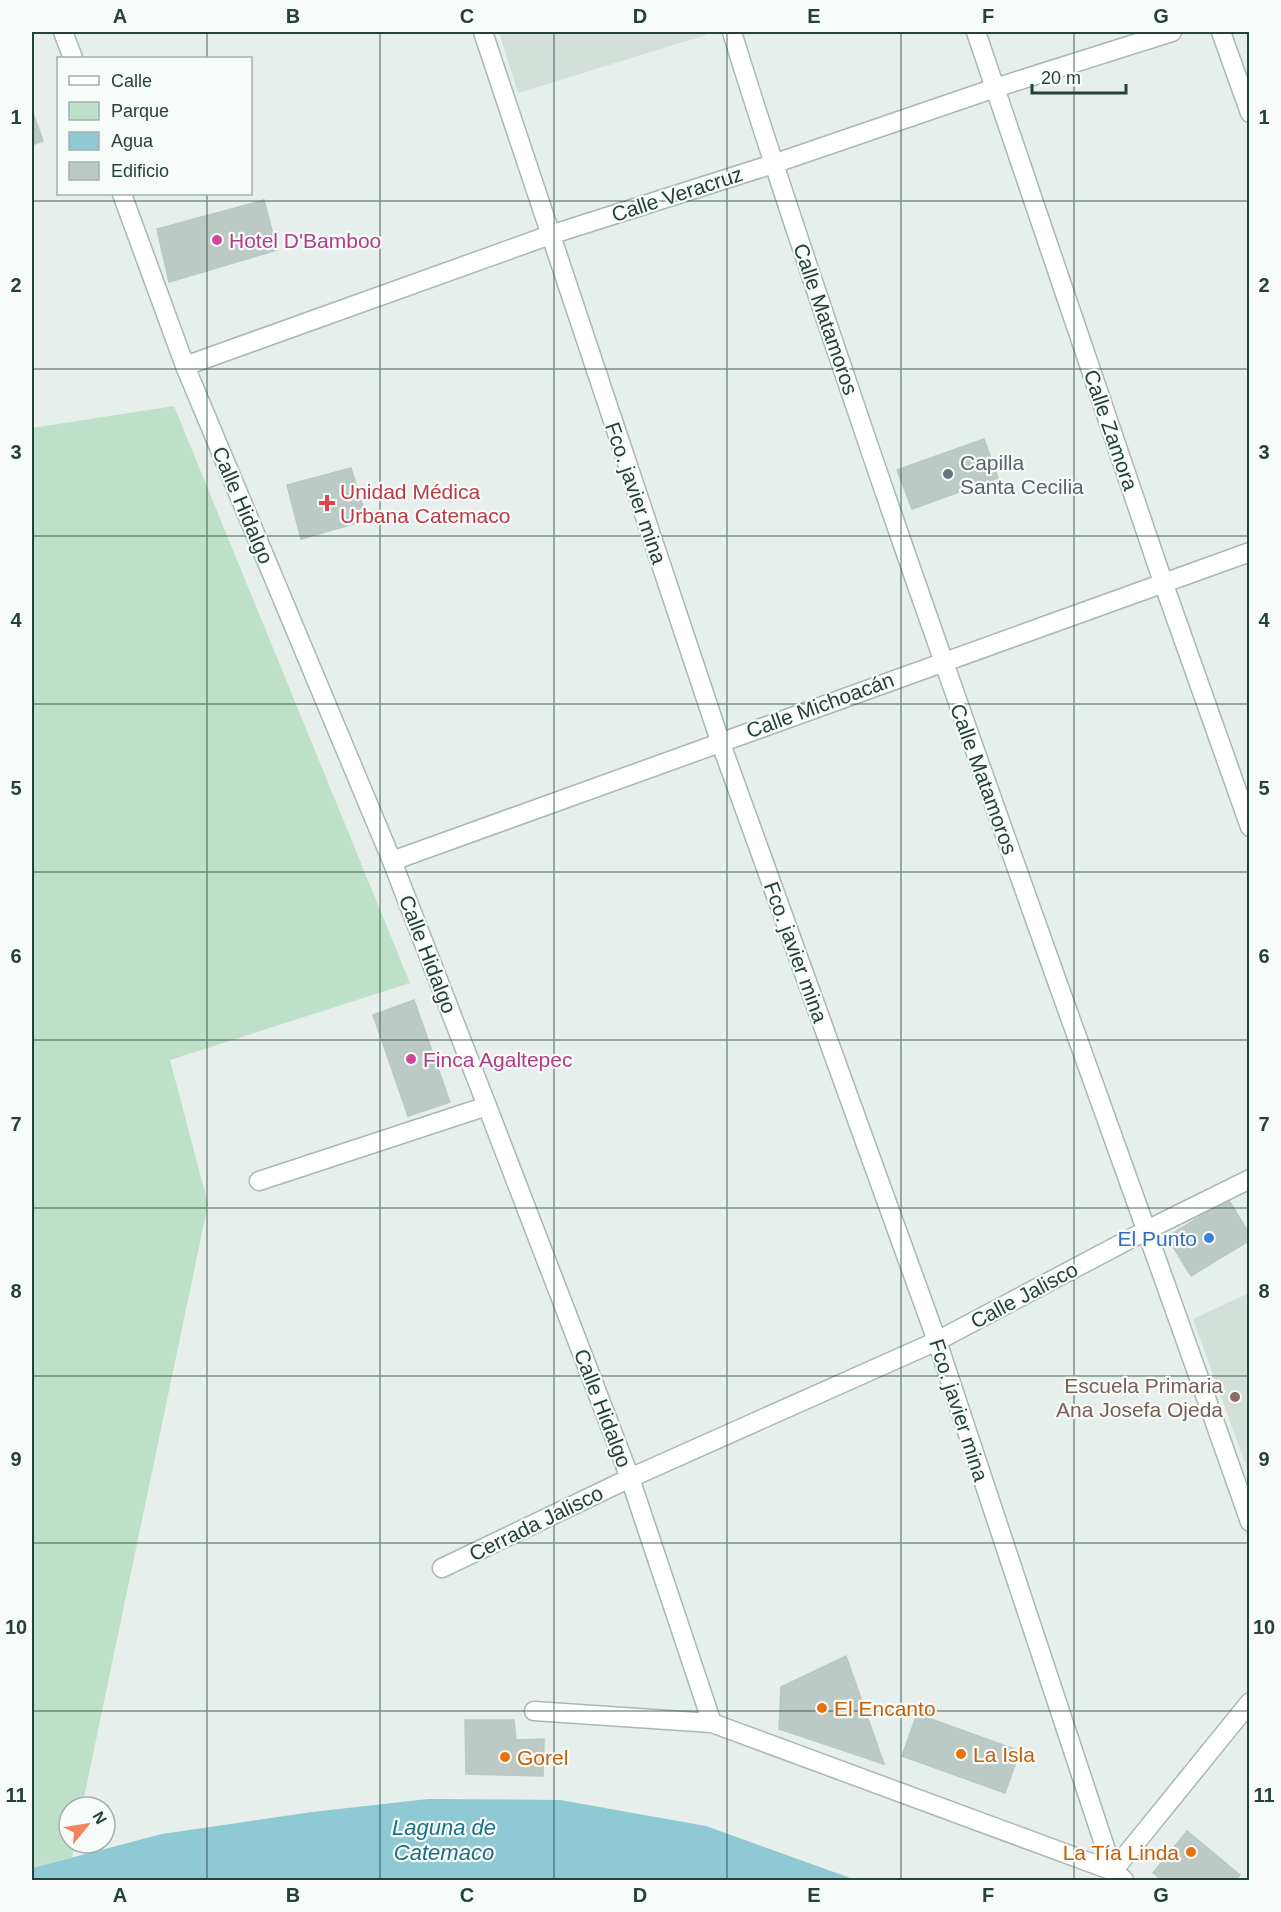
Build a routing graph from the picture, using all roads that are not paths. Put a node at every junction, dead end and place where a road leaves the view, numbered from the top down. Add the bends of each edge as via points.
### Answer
1 (63, 32) edge
2 (483, 32) edge
3 (732, 32) edge
4 (976, 32) edge
5 (1172, 32) edge
6 (1221, 32) edge
7 (73, 57) edge
8 (996, 88) junction
9 (1250, 113) edge
10 (773, 164) junction
11 (122, 195) edge
12 (550, 235) junction
13 (185, 366) junction
14 (1250, 552) edge
15 (1163, 582) junction
16 (942, 661) junction
17 (720, 741) junction
18 (1250, 827) edge
19 (392, 861) junction
20 (487, 1106) junction
21 (1250, 1179) edge
22 (259, 1181) dead end
23 (1147, 1230) junction
24 (937, 1341) junction
25 (630, 1478) junction
26 (1250, 1522) edge
27 (442, 1568) dead end
28 (1250, 1702) edge
29 (534, 1711) dead end
30 (711, 1724) junction
31 (1118, 1876) edge

1 - 7 street
2 - 12 street, Fco. javier mina
3 - 10 street, Calle Matamoros
4 - 8 street, Calle Zamora
5 - 8 street, Calle Veracruz
6 - 9 street
8 - 10 street, Calle Veracruz
8 - 15 street, Calle Zamora
10 - 12 street, Calle Veracruz
10 - 16 street, Calle Matamoros
11 - 13 street, Calle Hidalgo
12 - 13 street, Calle Veracruz
12 - 17 street, Fco. javier mina
13 - 19 street, Calle Hidalgo
14 - 15 street, Calle Michoacán
15 - 16 street, Calle Michoacán
15 - 18 street, Calle Zamora
16 - 17 street, Calle Michoacán
16 - 23 street, Calle Matamoros
17 - 19 street, Calle Michoacán
17 - 24 street, Fco. javier mina
19 - 20 street, Calle Hidalgo
20 - 22 street
20 - 25 street, Calle Hidalgo
21 - 23 street, Calle Jalisco
23 - 24 street, Calle Jalisco
23 - 26 street, Calle Matamoros
24 - 25 street, Calle Jalisco
24 - 31 street, Fco. javier mina
25 - 27 street, Cerrada Jalisco
25 - 30 street, Calle Hidalgo
28 - 31 street
29 - 30 street
30 - 31 street

